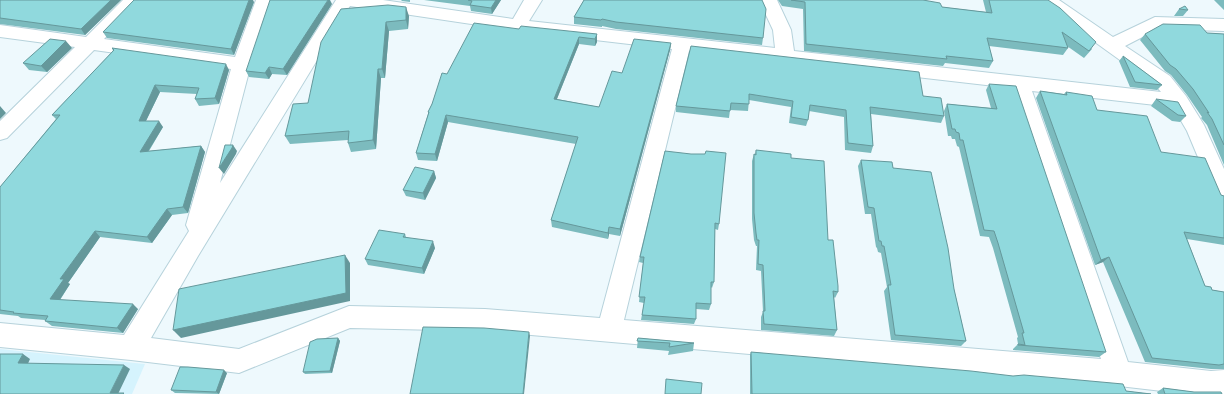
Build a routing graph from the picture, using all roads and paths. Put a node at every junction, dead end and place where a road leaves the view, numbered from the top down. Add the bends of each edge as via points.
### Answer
1 (133, 0) edge
2 (265, 0) edge
3 (346, 0) edge
4 (533, 0) edge
5 (768, 0) edge
6 (1048, 0) edge
7 (427, 5) edge
8 (518, 25) junction
9 (1224, 25) edge
10 (0, 31) edge
11 (90, 43) junction
12 (682, 44) junction
13 (1112, 45) junction
14 (785, 55) junction
15 (242, 64) junction
16 (1020, 82) junction
17 (1179, 101) junction
18 (0, 133) edge
19 (1224, 194) edge
20 (190, 249) junction
21 (609, 330) junction
22 (0, 335) edge
23 (131, 348) junction
24 (1119, 373) junction
25 (1224, 383) edge

1 - 11 street
2 - 15 street
3 - 7 street
3 - 20 street
4 - 8 street
5 - 14 street via 782,30
6 - 13 street
7 - 8 street
8 - 12 street
9 - 13 street via 1155,23
10 - 11 street
11 - 15 street
11 - 18 street
12 - 14 street
12 - 21 street
13 - 17 street via 1163,81
14 - 16 street
15 - 20 street
16 - 17 street
16 - 24 street
17 - 19 street via 1197,130
20 - 23 street
21 - 23 street via 485,320 349,317 238,361
21 - 24 street
22 - 23 street
24 - 25 street via 1211,384

